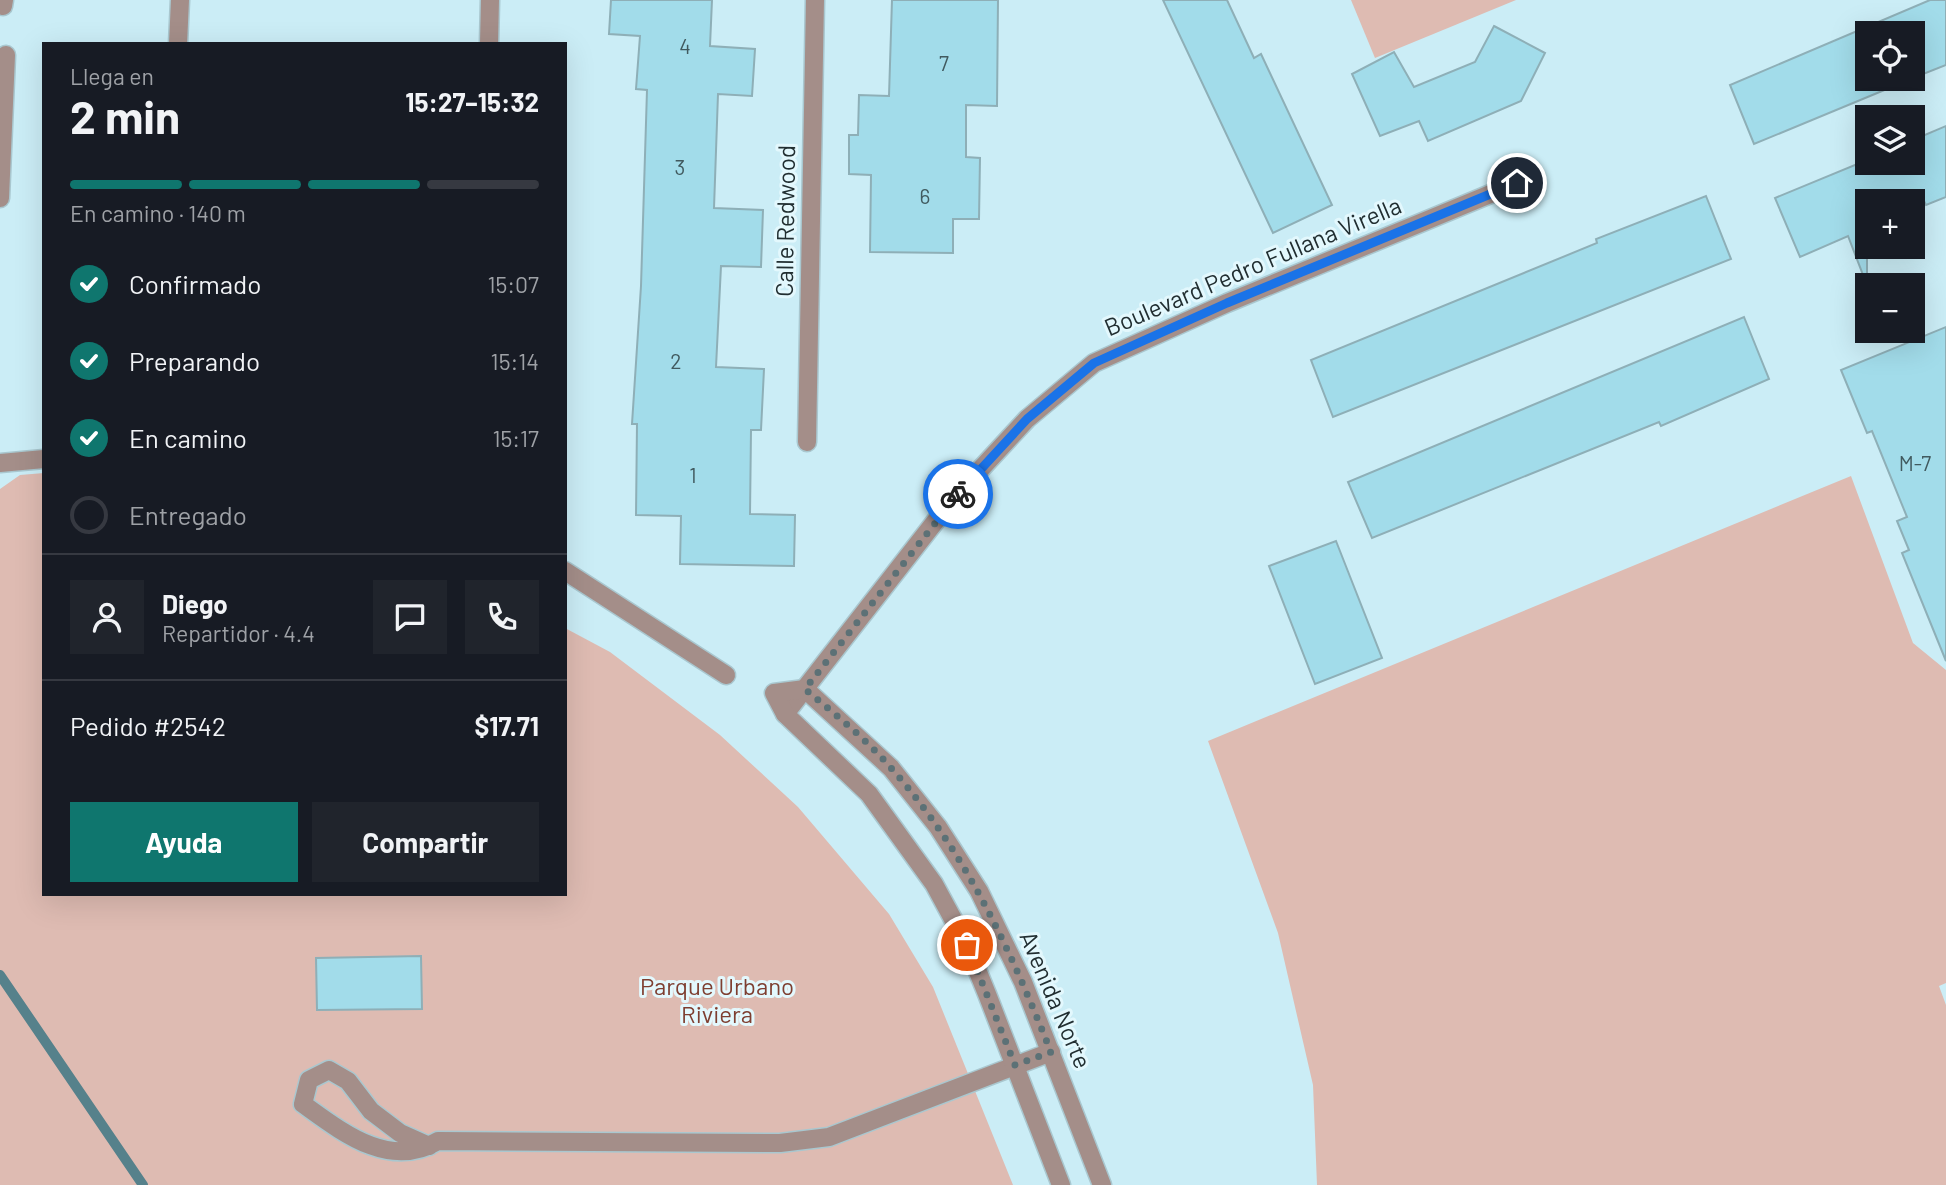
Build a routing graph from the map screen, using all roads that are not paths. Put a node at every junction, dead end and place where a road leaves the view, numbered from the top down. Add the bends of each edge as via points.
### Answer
1 (180, 0) edge
2 (490, 0) edge
3 (815, 0) edge
4 (178, 42) edge
5 (489, 42) edge
6 (6, 55) dead end
7 (1517, 183) dead end
8 (0, 198) edge
9 (807, 442) dead end
10 (42, 459) edge
11 (0, 463) edge
12 (567, 572) edge
13 (726, 675) dead end
14 (805, 689) junction
15 (785, 714) junction
16 (1051, 1052) junction
17 (1015, 1065) junction
18 (429, 1146) junction
19 (1061, 1185) edge
20 (1102, 1185) edge

1 - 4 street
2 - 5 street
3 - 9 street, Calle Redwood
6 - 8 street
7 - 14 street, Boulevard Pedro Fullana Virella via 1094,363 1027,419 952,500
10 - 11 street
12 - 13 street
14 - 15 street, Boulevard Pedro Fullana Virella
14 - 15 street via 774,692
14 - 16 street, Avenida Norte via 891,768 938,827 979,891
15 - 17 street via 869,794 934,884 967,945
16 - 17 street
16 - 20 street, Avenida Norte
17 - 18 street via 828,1137 780,1143 438,1141
17 - 19 street
18 - 18 street via 400,1133 371,1111 348,1082 329,1070 309,1080 303,1104 349,1137 389,1151 421,1151

